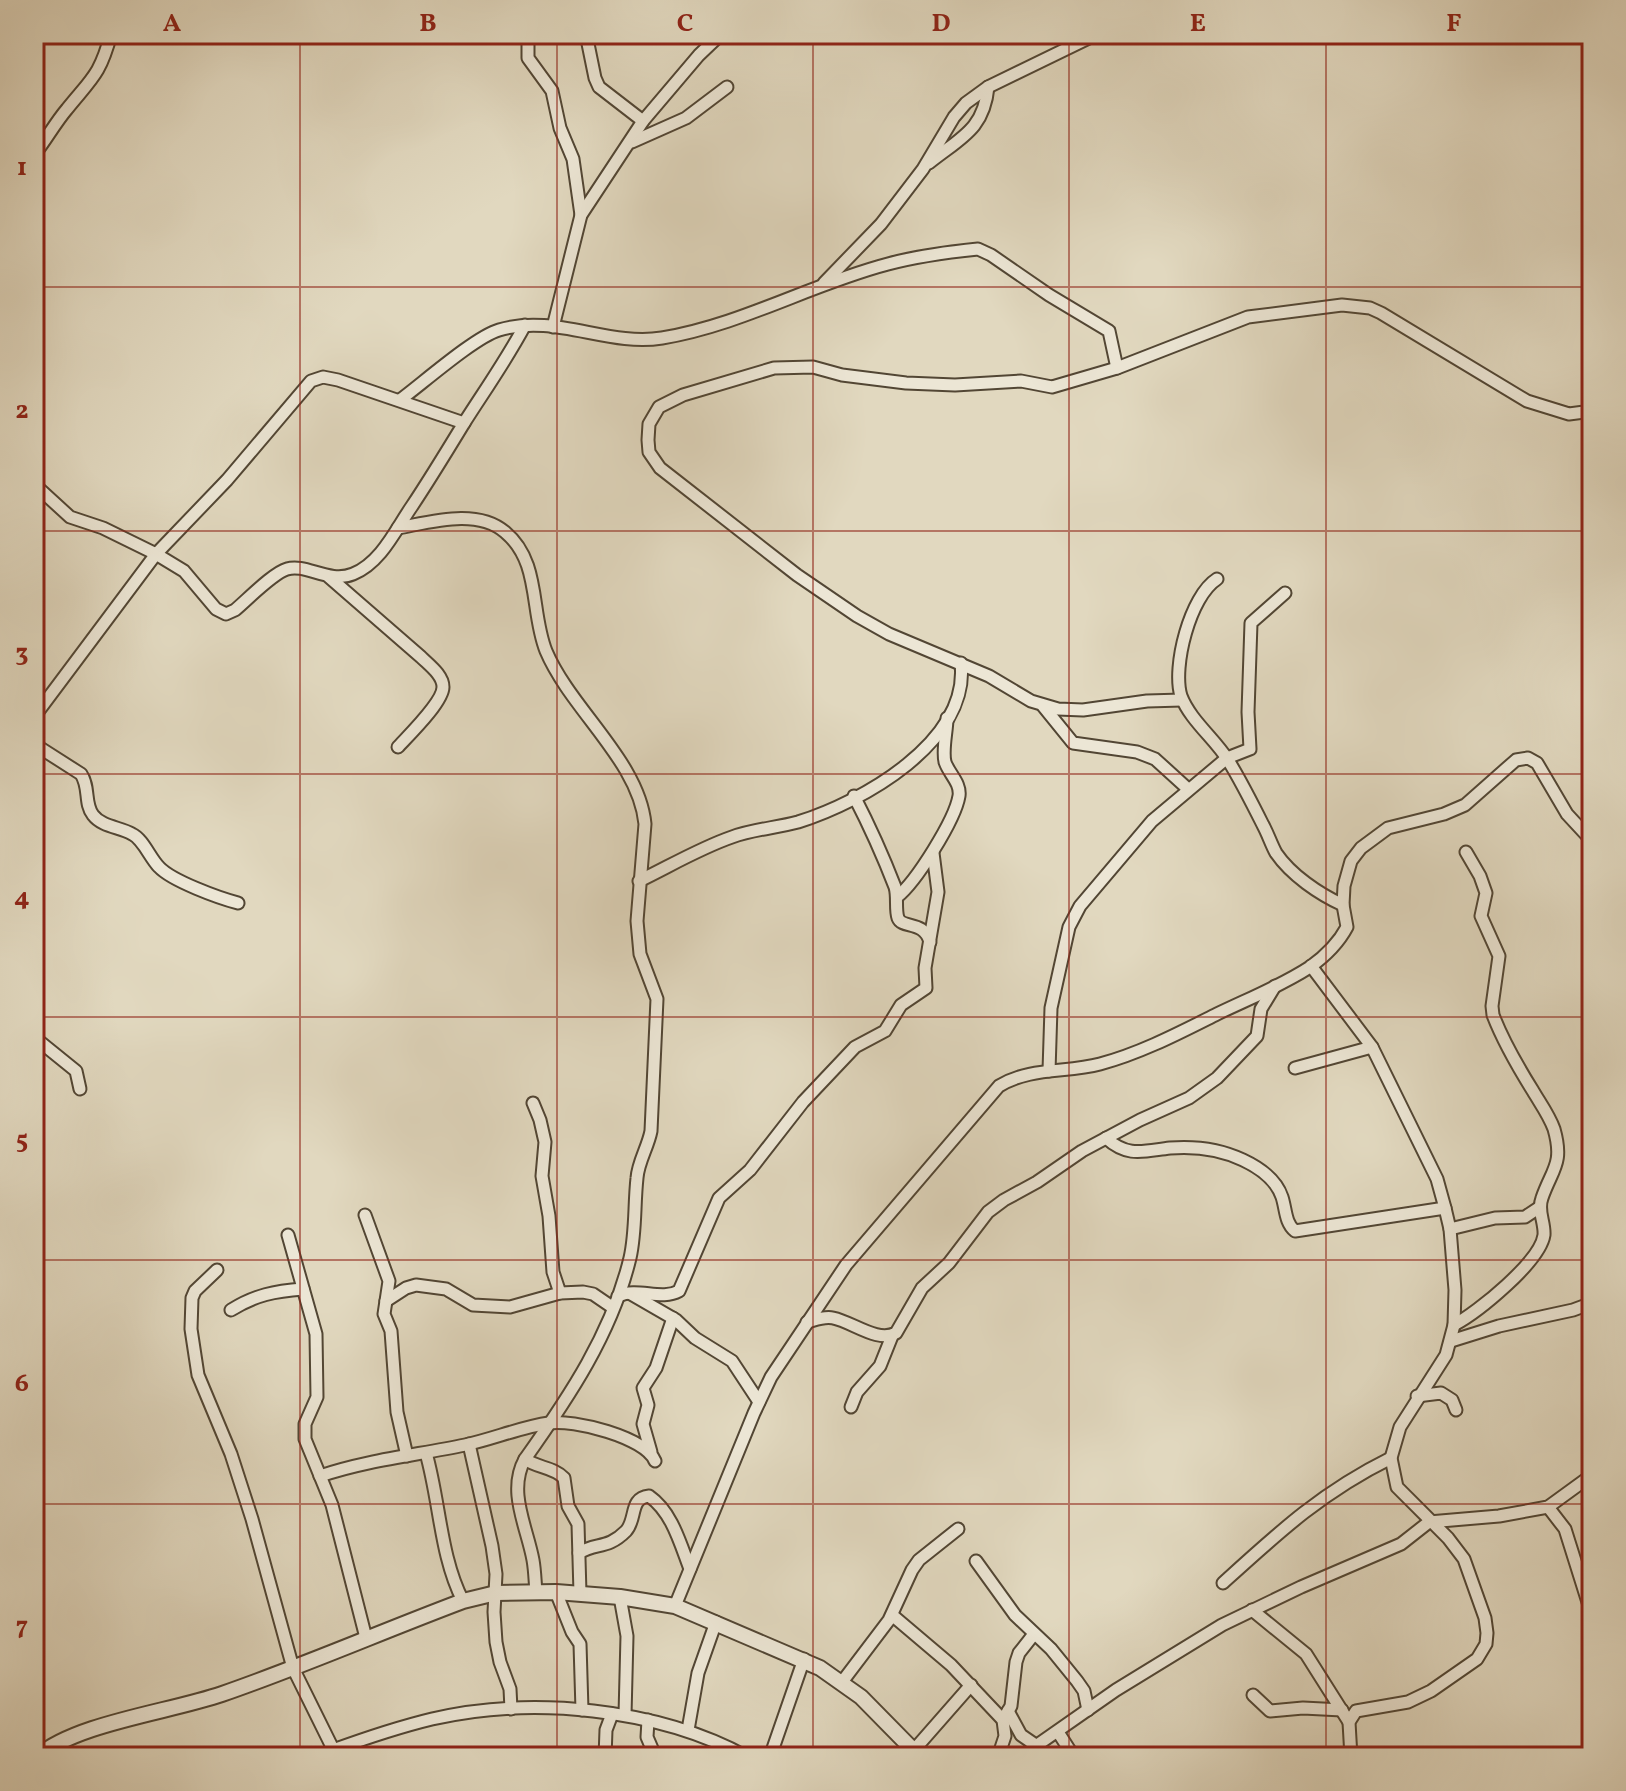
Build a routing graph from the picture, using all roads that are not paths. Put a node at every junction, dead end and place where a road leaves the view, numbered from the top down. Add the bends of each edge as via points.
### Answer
1 (111, 34) edge
2 (528, 34) edge
3 (586, 34) edge
4 (721, 34) edge
5 (1097, 34) edge
6 (727, 87) dead end
7 (988, 87) junction
8 (643, 121) junction
9 (628, 144) junction
10 (34, 155) edge
11 (923, 169) junction
12 (581, 215) junction
13 (821, 286) junction
14 (525, 325) junction
15 (553, 327) junction
16 (1117, 368) junction
17 (400, 400) junction
18 (1592, 411) edge
19 (464, 423) junction
20 (34, 484) edge
21 (398, 528) junction
22 (156, 554) junction
23 (328, 576) junction
24 (1217, 579) dead end
25 (1285, 593) dead end
26 (961, 663) junction
27 (1182, 700) junction
28 (1043, 706) junction
29 (34, 717) edge
30 (947, 718) junction
31 (34, 744) edge
32 (398, 747) dead end
33 (1227, 758) junction
34 (1188, 789) junction
35 (854, 796) junction
36 (1592, 841) edge
37 (1466, 852) dead end
38 (933, 853) junction
39 (639, 881) junction
40 (897, 897) junction
41 (238, 903) dead end
42 (1343, 905) junction
43 (930, 942) junction
44 (1311, 966) junction
45 (1275, 986) junction
46 (34, 1037) edge
47 (1372, 1047) junction
48 (1295, 1068) dead end
49 (1049, 1071) junction
50 (80, 1089) dead end
51 (533, 1103) dead end
52 (1106, 1138) junction
53 (1540, 1207) junction
54 (1445, 1208) junction
55 (365, 1215) dead end
56 (1450, 1229) junction
57 (288, 1235) dead end
58 (217, 1270) dead end
59 (303, 1289) junction
60 (560, 1293) junction
61 (672, 1294) junction
62 (619, 1299) junction
63 (386, 1301) junction
64 (1592, 1303) edge
65 (231, 1310) dead end
66 (674, 1319) junction
67 (806, 1322) junction
68 (1454, 1325) junction
69 (892, 1336) junction
70 (1451, 1341) junction
71 (1417, 1396) junction
72 (759, 1402) junction
73 (851, 1407) dead end
74 (1456, 1410) dead end
75 (552, 1422) junction
76 (469, 1444) junction
77 (426, 1453) junction
78 (407, 1456) junction
79 (1391, 1458) junction
80 (525, 1459) junction
81 (1592, 1475) edge
82 (320, 1476) junction
83 (1548, 1507) junction
84 (1429, 1522) junction
85 (958, 1529) dead end
86 (579, 1553) junction
87 (976, 1561) dead end
88 (690, 1569) junction
89 (1223, 1583) dead end
90 (1588, 1585) edge
91 (536, 1592) junction
92 (556, 1592) junction
93 (496, 1593) junction
94 (580, 1593) junction
95 (620, 1597) junction
96 (463, 1601) junction
97 (675, 1606) junction
98 (1252, 1610) junction
99 (1592, 1614) edge
100 (892, 1615) junction
101 (716, 1622) junction
102 (1034, 1634) junction
103 (366, 1638) junction
104 (804, 1659) junction
105 (293, 1668) junction
106 (842, 1682) junction
107 (971, 1685) junction
108 (1253, 1695) dead end
109 (511, 1709) junction
110 (582, 1710) junction
111 (1088, 1710) junction
112 (1342, 1710) junction
113 (612, 1714) junction
114 (625, 1715) junction
115 (1006, 1716) junction
116 (648, 1720) junction
117 (1349, 1722) junction
118 (688, 1730) junction
119 (1058, 1732) junction
120 (1037, 1746) junction
121 (335, 1754) edge
122 (917, 1754) edge
123 (37, 1757) edge
124 (605, 1757) edge
125 (652, 1757) edge
126 (747, 1757) edge
127 (770, 1757) edge
128 (998, 1757) edge
129 (1020, 1757) edge
130 (1074, 1757) edge
131 (1351, 1757) edge

1 - 10 street via 97,74
2 - 12 street via 528,58 552,91 573,159
3 - 8 street via 599,87
4 - 8 street
5 - 7 street
6 - 9 street via 686,118
7 - 11 street via 954,117
7 - 11 street via 979,120
8 - 9 street
9 - 12 street
11 - 13 street via 868,239
12 - 15 street
13 - 15 street via 709,329 659,339
13 - 16 street via 889,264 978,249 1102,325 1109,331
14 - 15 street
14 - 17 street via 494,331
14 - 19 street
16 - 18 street via 1248,317 1356,305 1381,313 1527,401 1569,414
16 - 26 street via 1052,387 1021,381 906,383 813,367 774,368 683,395 659,407 649,424 649,452 660,468 797,575 889,634
17 - 19 street
17 - 22 street via 338,380 311,381
19 - 21 street
20 - 22 street via 70,517
21 - 23 street via 363,568
21 - 39 street via 474,520 503,530 518,545 530,570 546,650 640,797 645,824
22 - 23 street via 184,571 226,614 284,570
22 - 29 street
23 - 32 street via 434,669 443,685 429,712
24 - 27 street via 1205,586 1188,620 1180,671
25 - 33 street via 1251,623 1251,748
26 - 28 street
26 - 30 street via 959,696
27 - 28 street via 1083,710
27 - 33 street
28 - 34 street via 1073,743 1155,759
30 - 35 street via 905,768
30 - 38 street via 944,760 959,796
31 - 41 street via 81,774 92,814 136,835 163,871 213,897
33 - 34 street
33 - 42 street via 1277,854 1309,884
34 - 49 street via 1152,821 1074,915 1051,1008
35 - 39 street via 798,822 734,836
35 - 40 street
36 - 42 street via 1567,814 1537,763 1516,760 1465,805 1388,828 1361,848 1347,874
37 - 53 street via 1486,893 1481,916 1499,956 1493,1015 1547,1113 1556,1140 1557,1168
38 - 40 street
38 - 43 street via 938,892
39 - 62 street via 638,944 657,999 656,1061 651,1131 637,1175 633,1241
40 - 43 street via 899,921 922,928
42 - 44 street via 1347,927
43 - 61 street via 926,988 901,1005 885,1031 855,1047 750,1170 719,1198 683,1285
44 - 45 street
44 - 47 street
45 - 49 street via 1129,1055
45 - 52 street via 1261,1009 1257,1036 1217,1078 1189,1098
46 - 50 street via 76,1071
47 - 48 street
47 - 54 street via 1437,1179
49 - 67 street via 1011,1079 988,1097 866,1241
51 - 60 street via 545,1142 542,1176
52 - 54 street via 1136,1154 1206,1148 1246,1161 1272,1179 1295,1231
52 - 69 street via 988,1212 915,1297
53 - 56 street via 1520,1219 1495,1218
53 - 68 street via 1544,1236 1537,1250 1498,1293
54 - 56 street
55 - 63 street via 389,1281
56 - 68 street
57 - 59 street
58 - 105 street via 192,1298 198,1375 231,1454
59 - 65 street via 268,1292
59 - 82 street via 316,1334 317,1389 305,1439
60 - 62 street
60 - 63 street via 510,1307 473,1305 446,1289 416,1285
61 - 62 street
61 - 66 street
62 - 66 street
62 - 75 street
63 - 78 street via 384,1318 391,1331 397,1412
64 - 70 street
66 - 72 street via 732,1361
66 - 75 street via 643,1388 648,1405 643,1424 653,1457 615,1433
67 - 69 street via 834,1318
67 - 72 street
68 - 70 street
69 - 73 street via 876,1374 857,1392
70 - 71 street
71 - 74 street via 1441,1393
71 - 79 street
72 - 88 street
75 - 76 street
75 - 80 street
76 - 77 street
76 - 93 street via 492,1546
77 - 78 street
77 - 96 street via 446,1557
78 - 82 street
79 - 84 street via 1397,1487
79 - 89 street via 1331,1491
80 - 86 street via 564,1478 565,1496 578,1524
80 - 91 street via 519,1473 519,1509
81 - 83 street
82 - 103 street
83 - 84 street
83 - 90 street via 1565,1529
84 - 98 street via 1401,1544
84 - 117 street via 1464,1559 1485,1618 1486,1644 1477,1659 1420,1698 1356,1711
85 - 100 street via 919,1560
86 - 88 street via 619,1537 631,1524 636,1502 649,1496 673,1525
86 - 94 street
87 - 102 street
88 - 97 street
90 - 99 street
91 - 92 street
91 - 93 street
92 - 94 street
92 - 110 street via 580,1644
93 - 96 street
93 - 109 street via 496,1642
94 - 95 street
95 - 97 street
95 - 114 street via 627,1636
96 - 103 street
97 - 101 street
98 - 111 street
98 - 112 street via 1306,1654
100 - 106 street
100 - 107 street
101 - 104 street
101 - 118 street via 698,1673
102 - 111 street via 1077,1681
102 - 115 street via 1019,1653
103 - 105 street
104 - 106 street
104 - 127 street
105 - 121 street
105 - 123 street via 220,1695 90,1730
106 - 122 street
107 - 115 street
107 - 122 street
108 - 112 street via 1270,1711
109 - 110 street
109 - 121 street via 432,1719
110 - 113 street
111 - 119 street
112 - 117 street
113 - 114 street
113 - 124 street
114 - 116 street
115 - 120 street
115 - 128 street
116 - 118 street
116 - 125 street
117 - 131 street
118 - 126 street
119 - 120 street
119 - 130 street
120 - 129 street

